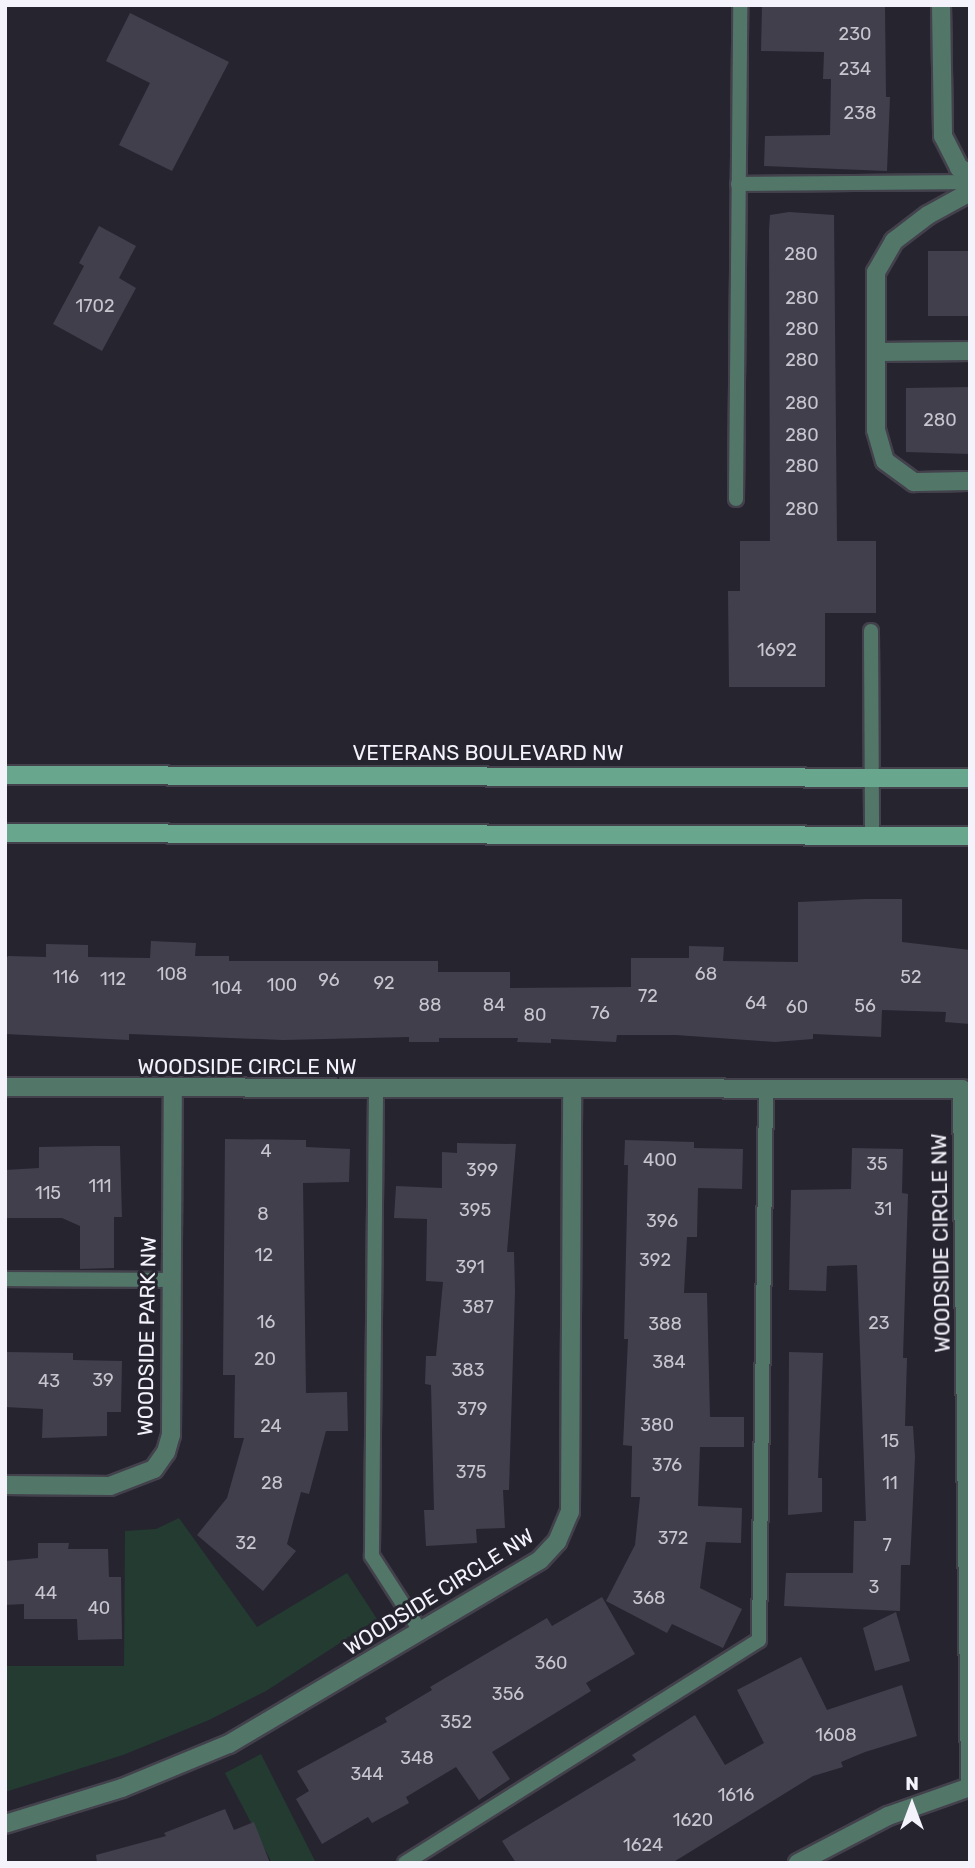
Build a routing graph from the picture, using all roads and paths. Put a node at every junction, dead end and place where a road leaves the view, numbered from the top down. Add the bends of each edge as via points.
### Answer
1 (740, 5) edge
2 (941, 5) edge
3 (970, 173) edge
4 (970, 183) edge
5 (738, 184) junction
6 (970, 192) edge
7 (970, 351) edge
8 (876, 352) junction
9 (970, 481) edge
10 (736, 499) dead end
11 (871, 631) dead end
12 (5, 775) edge
13 (872, 778) junction
14 (970, 778) edge
15 (5, 834) edge
16 (872, 836) junction
17 (970, 836) edge
18 (5, 1087) edge
19 (173, 1090) junction
20 (766, 1090) junction
21 (376, 1091) junction
22 (572, 1091) junction
23 (5, 1279) edge
24 (172, 1280) junction
25 (5, 1485) edge
26 (421, 1632) junction
27 (970, 1787) edge
28 (5, 1824) edge
29 (405, 1863) edge
30 (798, 1863) edge

1 - 5 lane
2 - 3 street via 943,136 959,168
4 - 5 lane
5 - 10 lane
6 - 8 street via 894,241 876,272
7 - 8 street
8 - 9 street via 876,430 885,461 914,482
11 - 13 lane
12 - 13 main road, VETERANS BOULEVARD NW
13 - 14 main road, VETERANS BOULEVARD NW
13 - 16 lane
15 - 16 main road
16 - 17 main road
18 - 19 street, WOODSIDE CIRCLE NW
19 - 21 street, WOODSIDE CIRCLE NW
19 - 24 street, WOODSIDE PARK NW
20 - 22 street, WOODSIDE CIRCLE NW
20 - 27 street, WOODSIDE CIRCLE NW via 962,1089
20 - 29 lane via 758,1640
21 - 22 street, WOODSIDE CIRCLE NW
21 - 26 lane via 372,1556
22 - 26 street, WOODSIDE CIRCLE NW via 570,1512 566,1529 540,1560
23 - 24 lane
24 - 25 street, WOODSIDE PARK NW via 171,1435 154,1469 110,1486
26 - 28 street, WOODSIDE CIRCLE NW via 229,1744 122,1788
27 - 30 street via 888,1816

